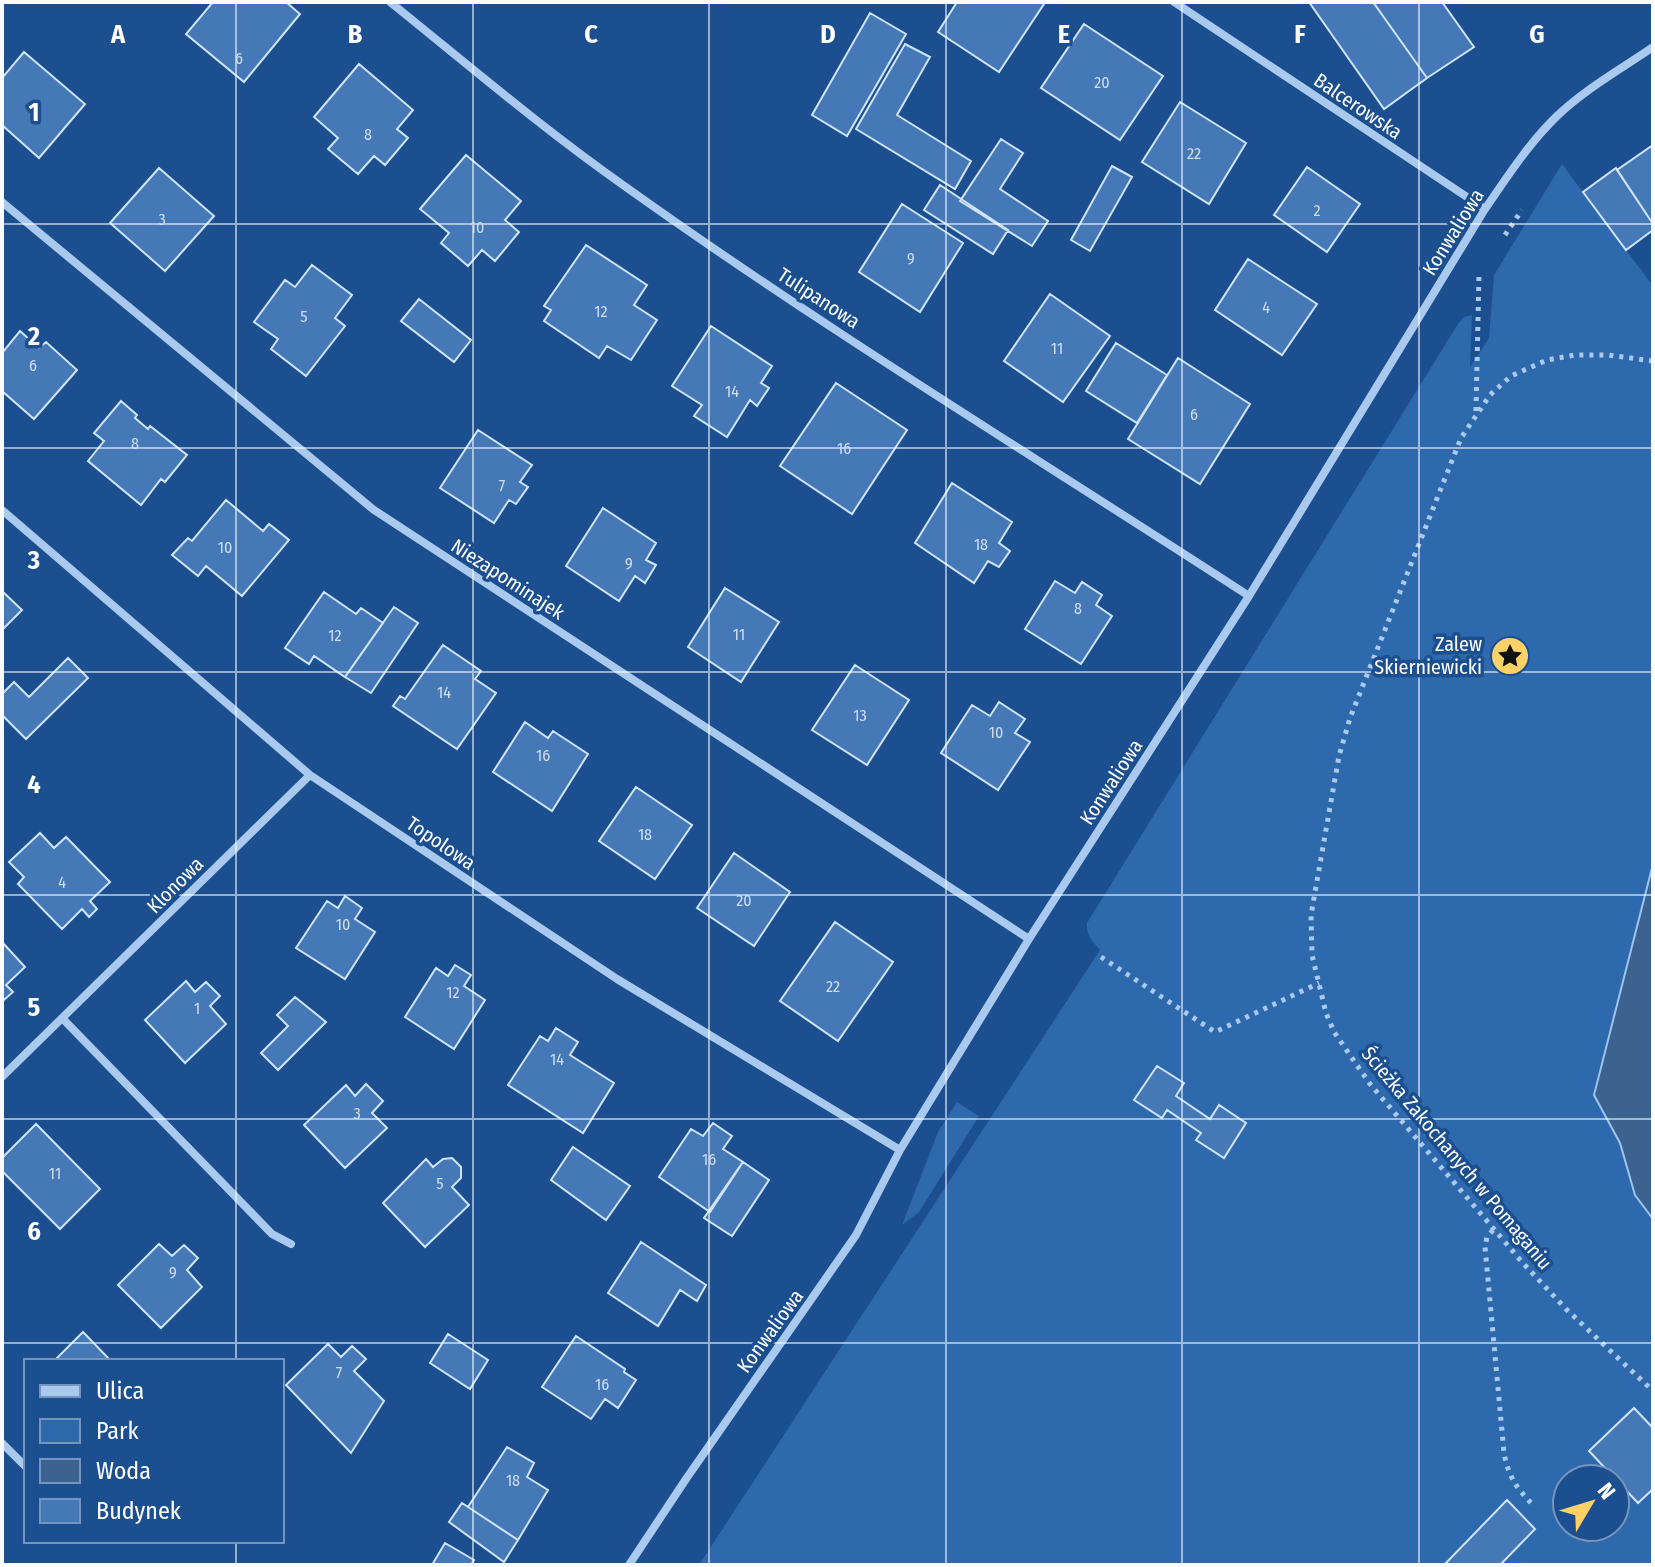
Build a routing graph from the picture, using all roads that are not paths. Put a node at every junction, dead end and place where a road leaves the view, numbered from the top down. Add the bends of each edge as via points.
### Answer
1 (390, 2) edge
2 (1174, 2) edge
3 (1653, 47) edge
4 (2, 202) edge
5 (1485, 209) junction
6 (2, 510) edge
7 (1249, 596) junction
8 (310, 775) junction
9 (1029, 939) junction
10 (62, 1018) junction
11 (2, 1077) edge
12 (900, 1150) junction
13 (291, 1244) dead end
14 (2, 1443) edge
15 (24, 1465) edge
16 (629, 1565) edge

1 - 7 street, Tulipanowa via 622,184
2 - 5 street, Balcerowska
3 - 5 street, Konwaliowa via 1557,115
4 - 9 street, Niezapominajek via 374,510
5 - 7 street, Konwaliowa
6 - 8 street, Topolowa
7 - 9 street, Konwaliowa
8 - 10 street, Klonowa
8 - 12 street, Topolowa via 617,979
9 - 12 street, Konwaliowa
10 - 11 street, Klonowa
10 - 13 street via 272,1234
12 - 16 street, Konwaliowa via 856,1235
14 - 15 street

